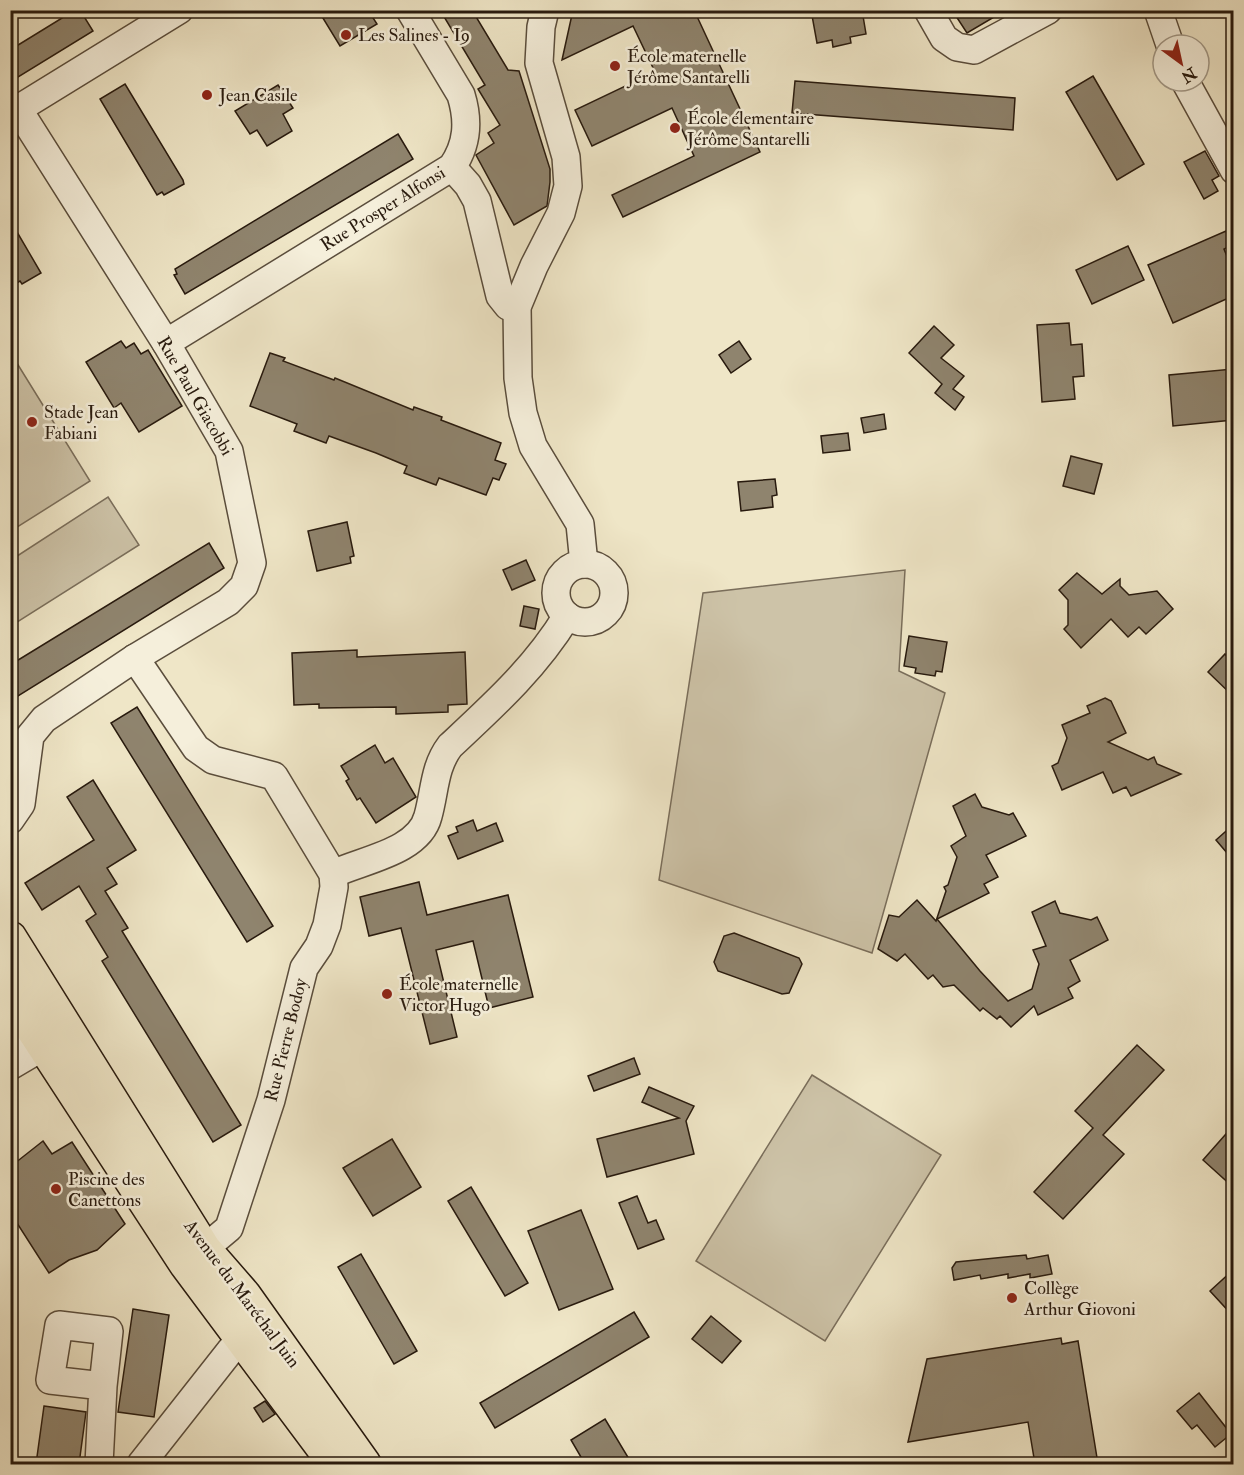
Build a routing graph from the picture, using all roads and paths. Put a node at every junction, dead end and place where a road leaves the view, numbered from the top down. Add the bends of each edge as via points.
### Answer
1 (179, 10) edge
2 (410, 10) edge
3 (545, 10) edge
4 (928, 10) edge
5 (1048, 10) edge
6 (1158, 10) edge
7 (1166, 33) edge
8 (1191, 93) edge
9 (14, 112) edge
10 (452, 167) junction
11 (1233, 170) edge
12 (517, 307) junction
13 (166, 343) junction
14 (584, 564) junction
15 (567, 616) junction
16 (135, 658) junction
17 (10, 820) edge
18 (333, 874) junction
19 (10, 938) edge
20 (10, 994) edge
21 (41, 1030) edge
22 (10, 1066) edge
23 (204, 1249) junction
24 (252, 1328) junction
25 (102, 1386) dead end
26 (99, 1464) edge
27 (141, 1464) edge
28 (336, 1464) edge
29 (364, 1464) edge

1 - 9 street
2 - 10 street, Rue Prosper Alfonsi via 465,107 467,131 462,152
3 - 12 street via 539,63 566,157 568,186 561,213
4 - 5 street via 944,38 957,47 975,50
6 - 7 street
8 - 11 street
9 - 13 street, Rue Paul Giacobbi
10 - 12 street via 477,201 500,296 508,306
10 - 13 street, Rue Prosper Alfonsi
12 - 14 street via 523,413 533,446 580,524
13 - 16 street, Rue Paul Giacobbi via 229,451 252,563 244,586 228,602
14 - 15 street via 570,568 558,584 557,602
14 - 15 street via 609,575 615,593 613,602 594,621
15 - 18 street via 547,649 521,679 441,757 422,830 398,848
16 - 17 street, Rue Paul Giacobbi via 44,719 30,736 21,804
16 - 18 street via 196,748 213,760 274,776
18 - 23 street, Rue Pierre Bodoy via 327,925 304,968 271,1100 230,1228
19 - 21 main road, Avenue du Maréchal Juin
20 - 21 main road, Avenue du Maréchal Juin
21 - 22 street
21 - 23 main road, Avenue du Maréchal Juin
21 - 24 main road, Avenue du Maréchal Juin via 186,1264
23 - 24 main road, Avenue du Maréchal Juin
24 - 27 street
24 - 28 main road, Avenue du Maréchal Juin
24 - 29 main road, Avenue du Maréchal Juin
25 - 26 street

